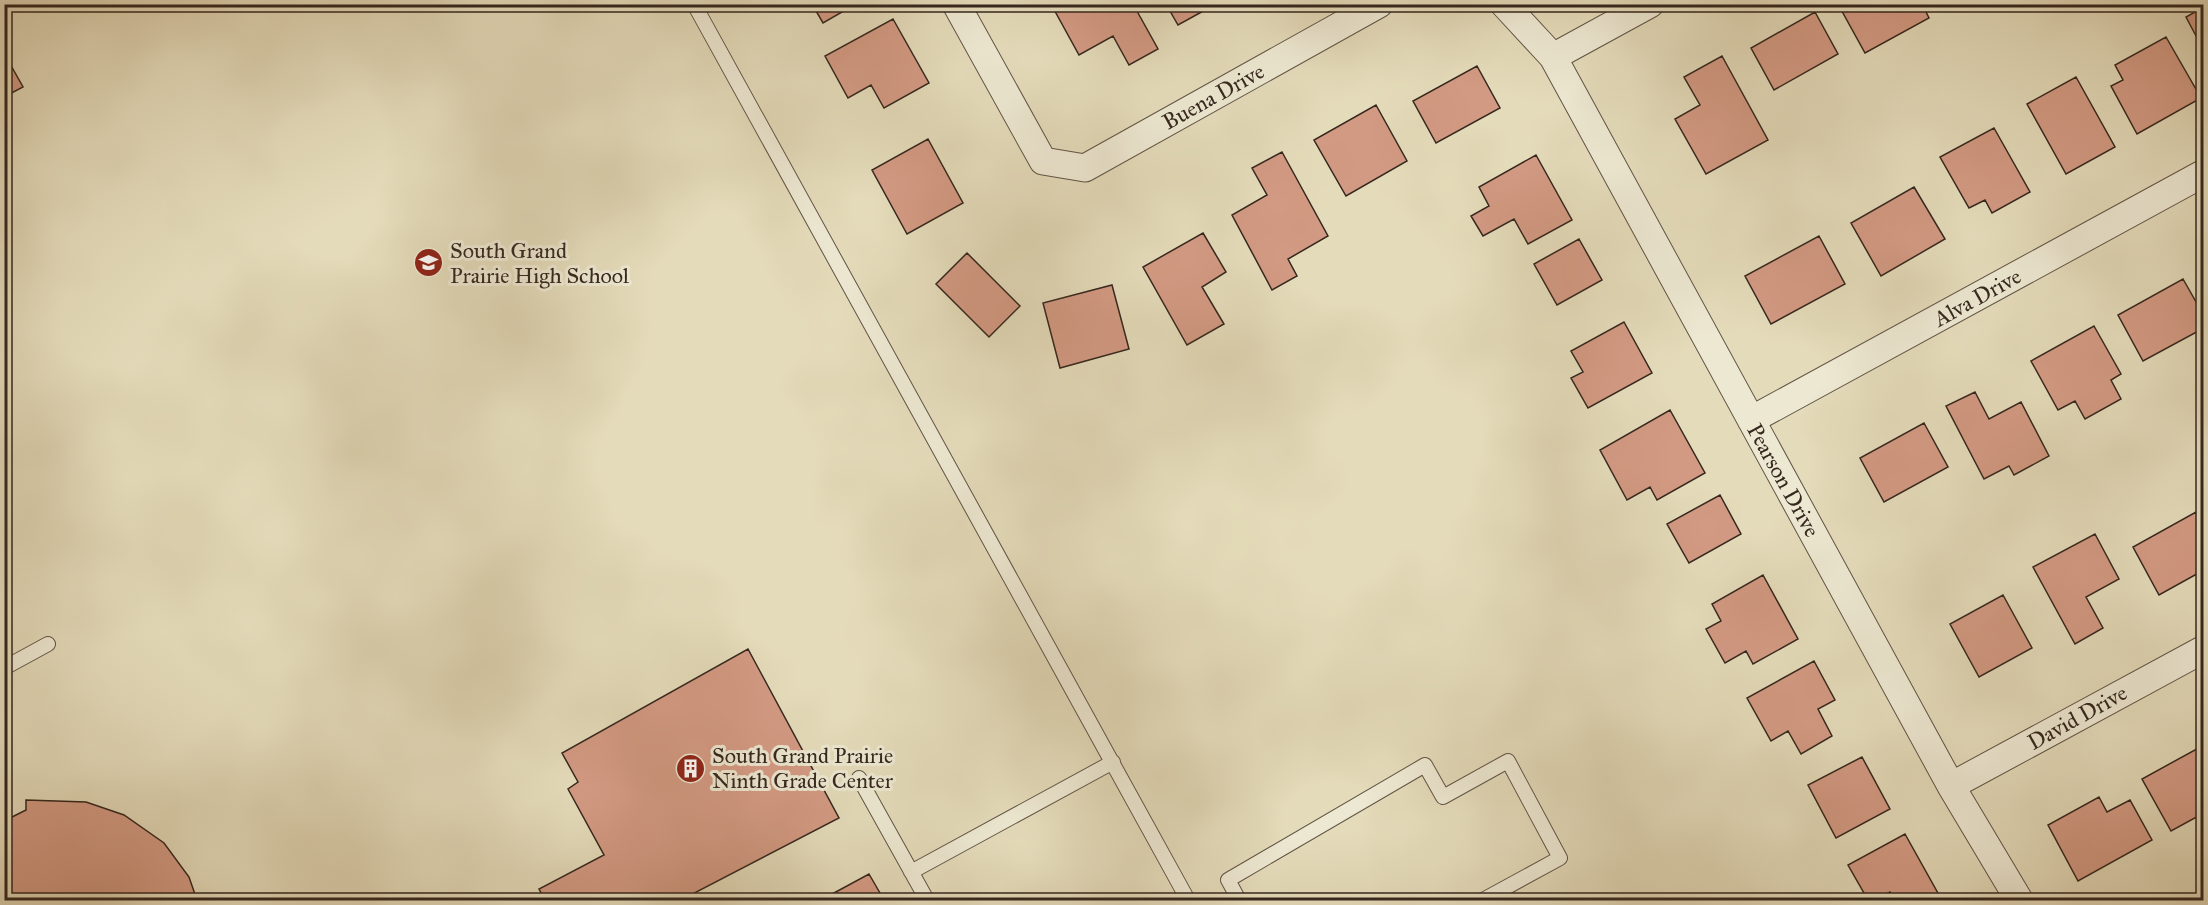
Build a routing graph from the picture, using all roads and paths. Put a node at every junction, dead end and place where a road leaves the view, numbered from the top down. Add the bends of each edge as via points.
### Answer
1 (694, 4) edge
2 (956, 4) edge
3 (1379, 4) edge
4 (1504, 4) edge
5 (1650, 4) edge
6 (1553, 57) junction
7 (2204, 173) edge
8 (1751, 420) junction
9 (48, 644) dead end
10 (2204, 649) edge
11 (4, 668) edge
12 (1113, 762) junction
13 (859, 778) dead end
14 (1951, 786) junction
15 (911, 872) junction
16 (927, 900) edge
17 (1188, 900) edge
18 (1239, 900) edge
19 (1483, 900) edge
20 (2019, 900) edge

1 - 12 lane
2 - 3 street, Buena Drive via 1043,161 1084,168
4 - 6 street
5 - 6 street
6 - 8 street, Pearson Drive
7 - 8 street, Alva Drive
8 - 14 street, Pearson Drive
9 - 11 lane
10 - 14 street, David Drive
12 - 15 lane
12 - 17 lane
13 - 15 lane
14 - 20 street, Pearson Drive
15 - 16 lane
18 - 19 lane via 1228,880 1425,765 1443,797 1508,761 1560,858

